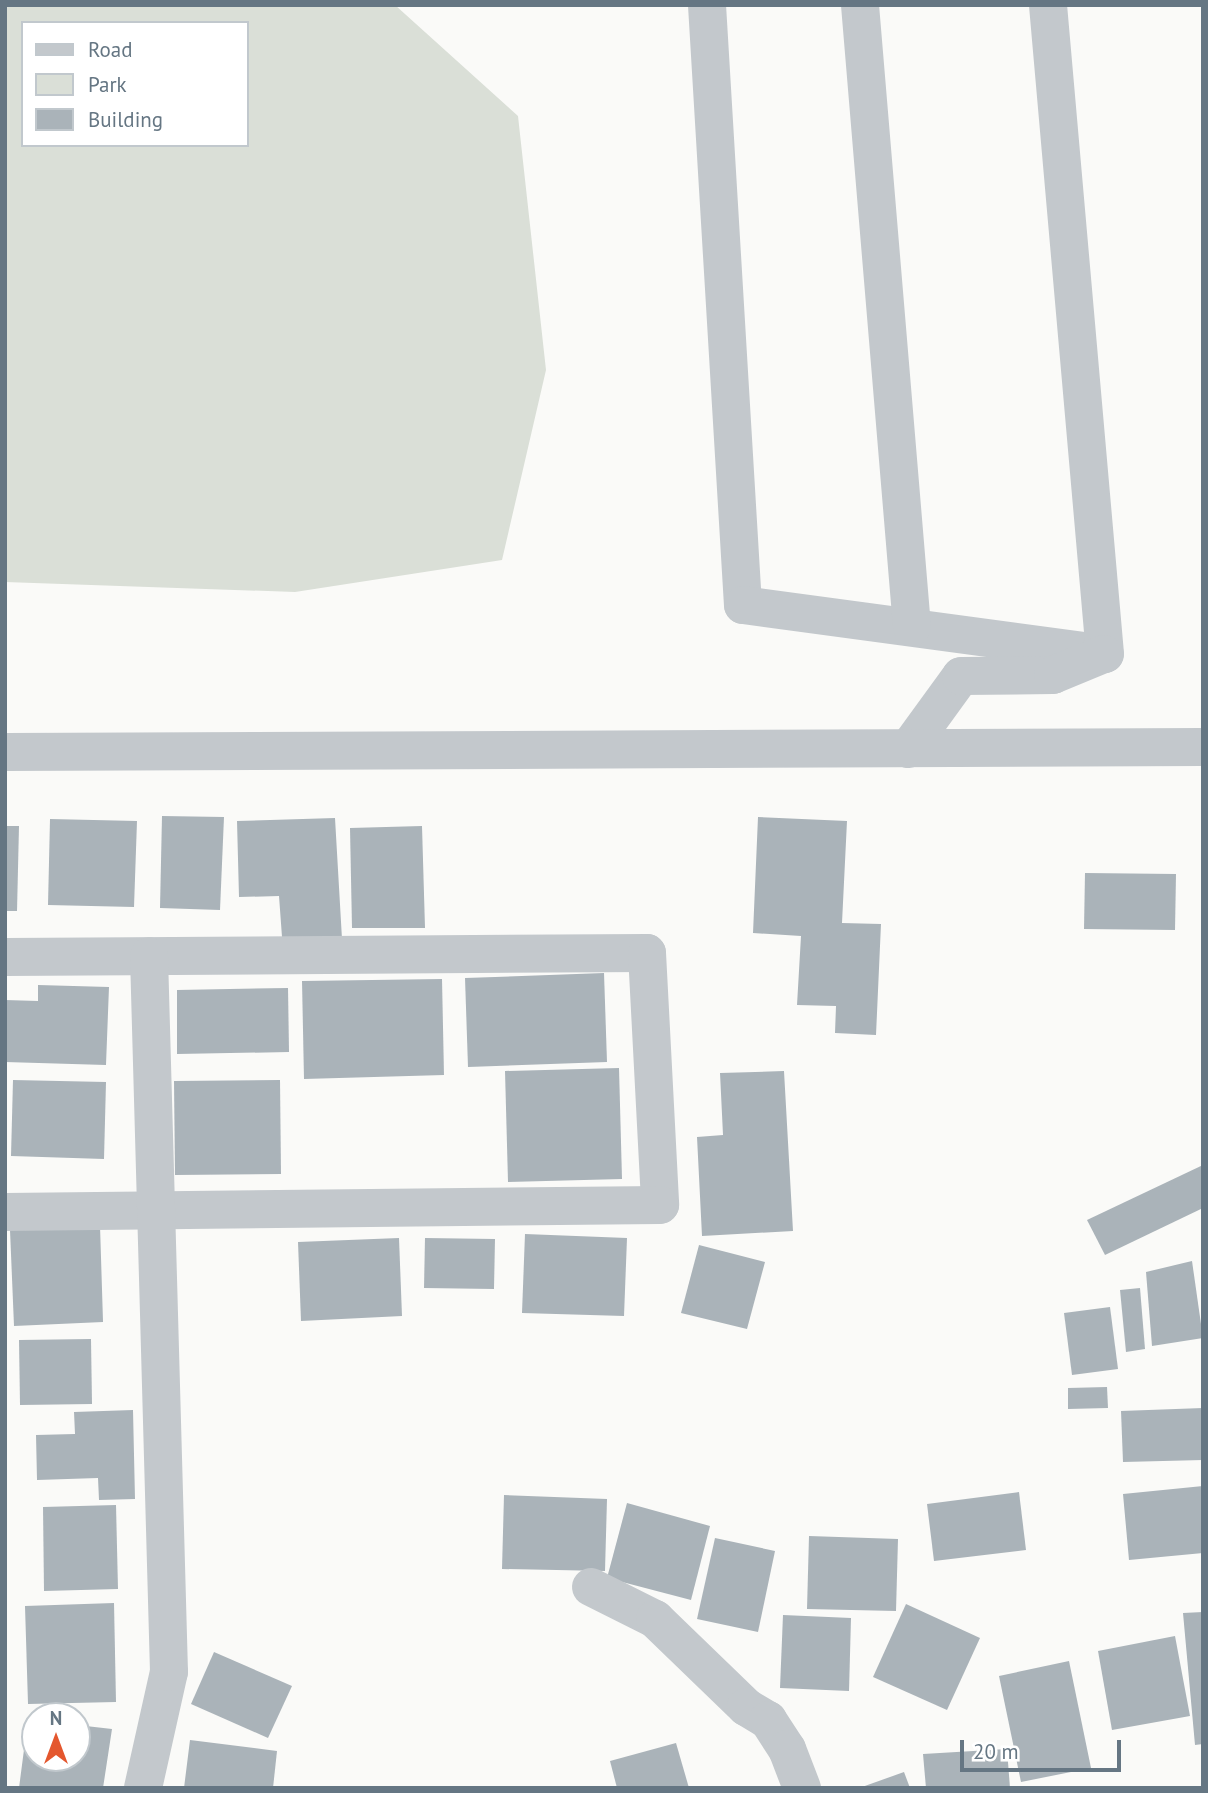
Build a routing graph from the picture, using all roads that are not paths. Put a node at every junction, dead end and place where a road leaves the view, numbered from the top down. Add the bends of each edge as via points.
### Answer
1 (707, 5) edge
2 (860, 5) edge
3 (1048, 5) edge
4 (912, 627) junction
5 (1105, 654) junction
6 (1203, 747) edge
7 (908, 749) junction
8 (5, 752) edge
9 (5, 957) edge
10 (149, 957) junction
11 (156, 1210) junction
12 (5, 1212) edge
13 (591, 1587) dead end
14 (143, 1788) edge
15 (802, 1788) edge

1 - 4 street via 743,605
2 - 4 street
3 - 5 street
4 - 5 street
5 - 7 street via 1052,675 961,676
6 - 7 street
7 - 8 street
9 - 10 street
10 - 11 street
10 - 11 street via 648,953 660,1205
11 - 12 street
11 - 14 street via 169,1672
13 - 15 street via 655,1619 746,1707 768,1720

